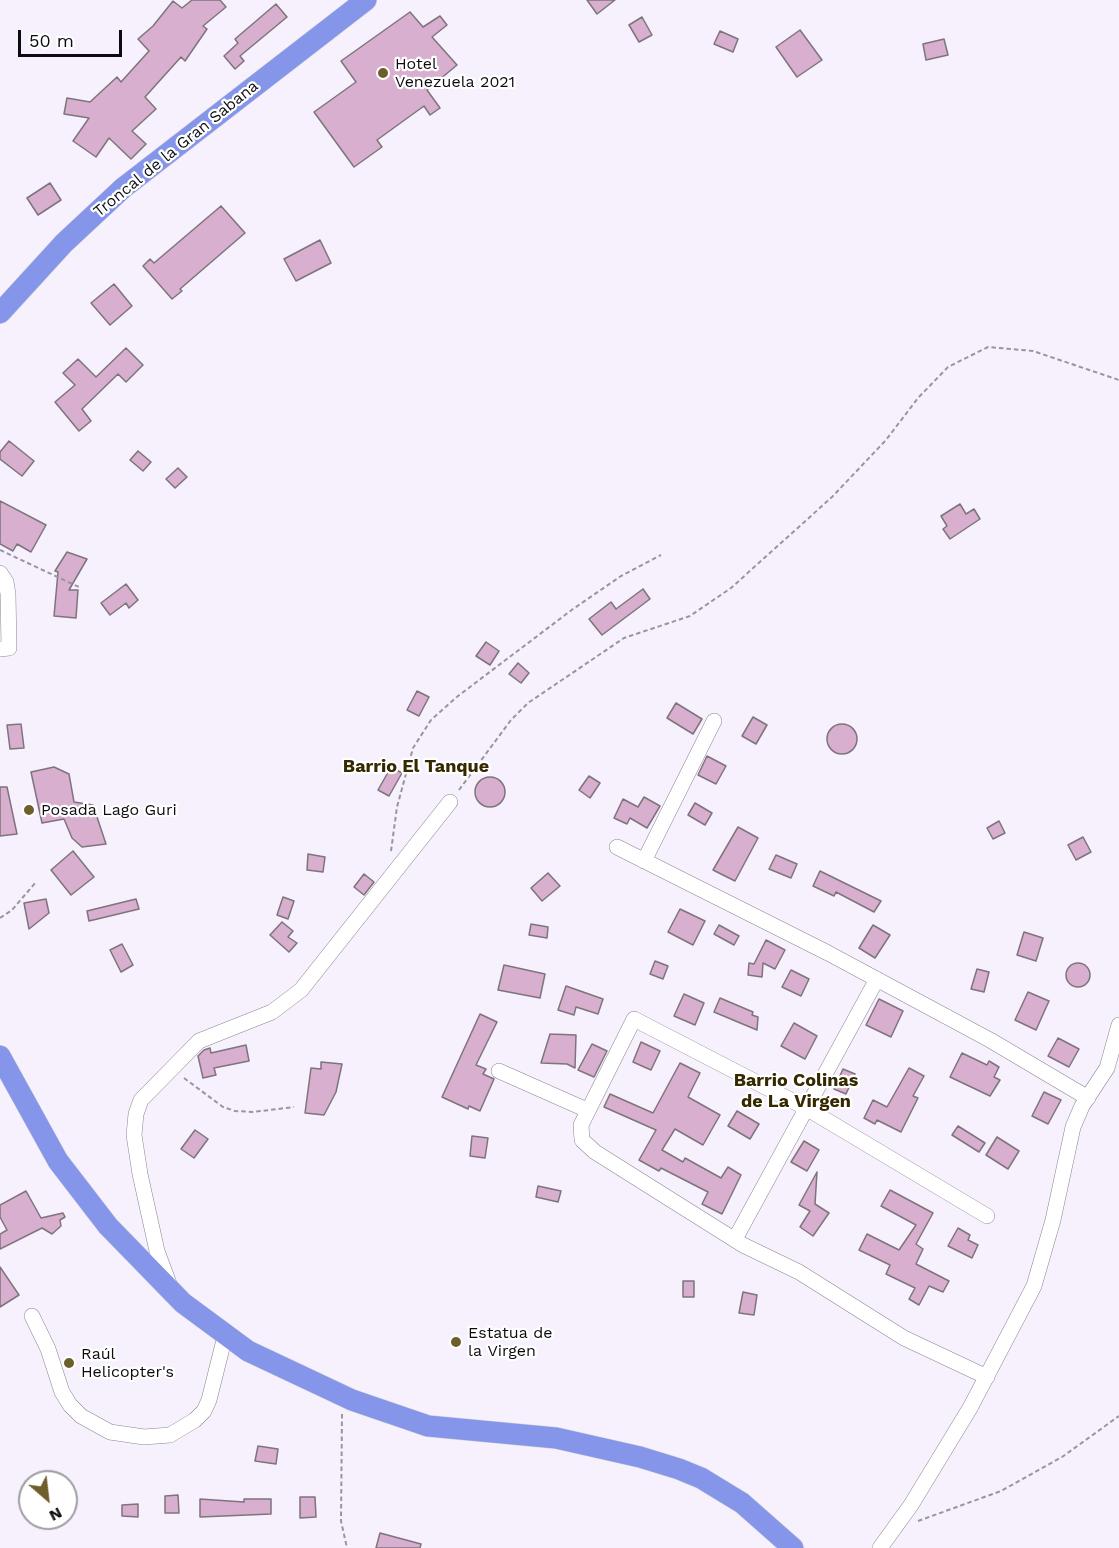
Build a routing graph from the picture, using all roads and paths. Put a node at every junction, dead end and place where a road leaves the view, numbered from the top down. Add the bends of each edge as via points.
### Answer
1 (366, 0) edge
2 (0, 313) edge
3 (1119, 381) edge
4 (0, 550) edge
5 (661, 555) dead end
6 (0, 573) edge
7 (81, 588) dead end
8 (0, 649) edge
9 (714, 722) dead end
10 (450, 802) joint
11 (617, 847) dead end
12 (644, 861) junction
13 (393, 876) junction
14 (36, 882) dead end
15 (0, 918) edge
16 (877, 979) junction
17 (1119, 1025) edge
18 (2, 1065) edge
19 (172, 1069) junction
20 (499, 1071) dead end
21 (1088, 1098) junction
22 (294, 1107) dead end
23 (806, 1108) junction
24 (587, 1110) junction
25 (987, 1216) dead end
26 (735, 1239) junction
27 (173, 1294) junction
28 (32, 1316) dead end
29 (225, 1336) junction
30 (987, 1377) junction
31 (342, 1396) junction
32 (1119, 1416) edge
33 (892, 1531) junction
34 (347, 1548) edge
35 (793, 1548) edge
36 (880, 1548) edge

1 - 2 highway, Troncal de la Gran Sabana via 123,188 64,243
3 - 10 path via 1033,351 988,347 948,367 832,497 731,588 690,616 624,638 528,704 511,720
4 - 7 path
5 - 13 path via 621,576 573,609 447,705 423,729 413,748 397,807 391,857
6 - 8 street via 8,594 9,648
9 - 12 street
10 - 13 street
11 - 12 street
12 - 16 street
13 - 19 street via 301,990 272,1012 199,1041
14 - 15 path
16 - 21 street
16 - 23 street
17 - 21 street via 1107,1068
18 - 27 highway via 74,1184 124,1245
19 - 22 path via 229,1109 253,1112
19 - 27 street via 141,1100 134,1135 147,1217
20 - 24 street
21 - 30 street via 1072,1127 1053,1220 1034,1286
23 - 24 street via 634,1019
23 - 25 street
23 - 26 street
24 - 26 street via 580,1130 588,1147
26 - 30 street via 799,1272 904,1338
27 - 29 highway
28 - 29 street via 70,1405 110,1432 144,1437 170,1435 204,1410
29 - 31 highway via 276,1366
30 - 33 street
31 - 34 path via 341,1521
31 - 35 highway via 428,1426 556,1438 679,1469 742,1503
32 - 33 path via 1062,1457 1001,1491
33 - 36 street

